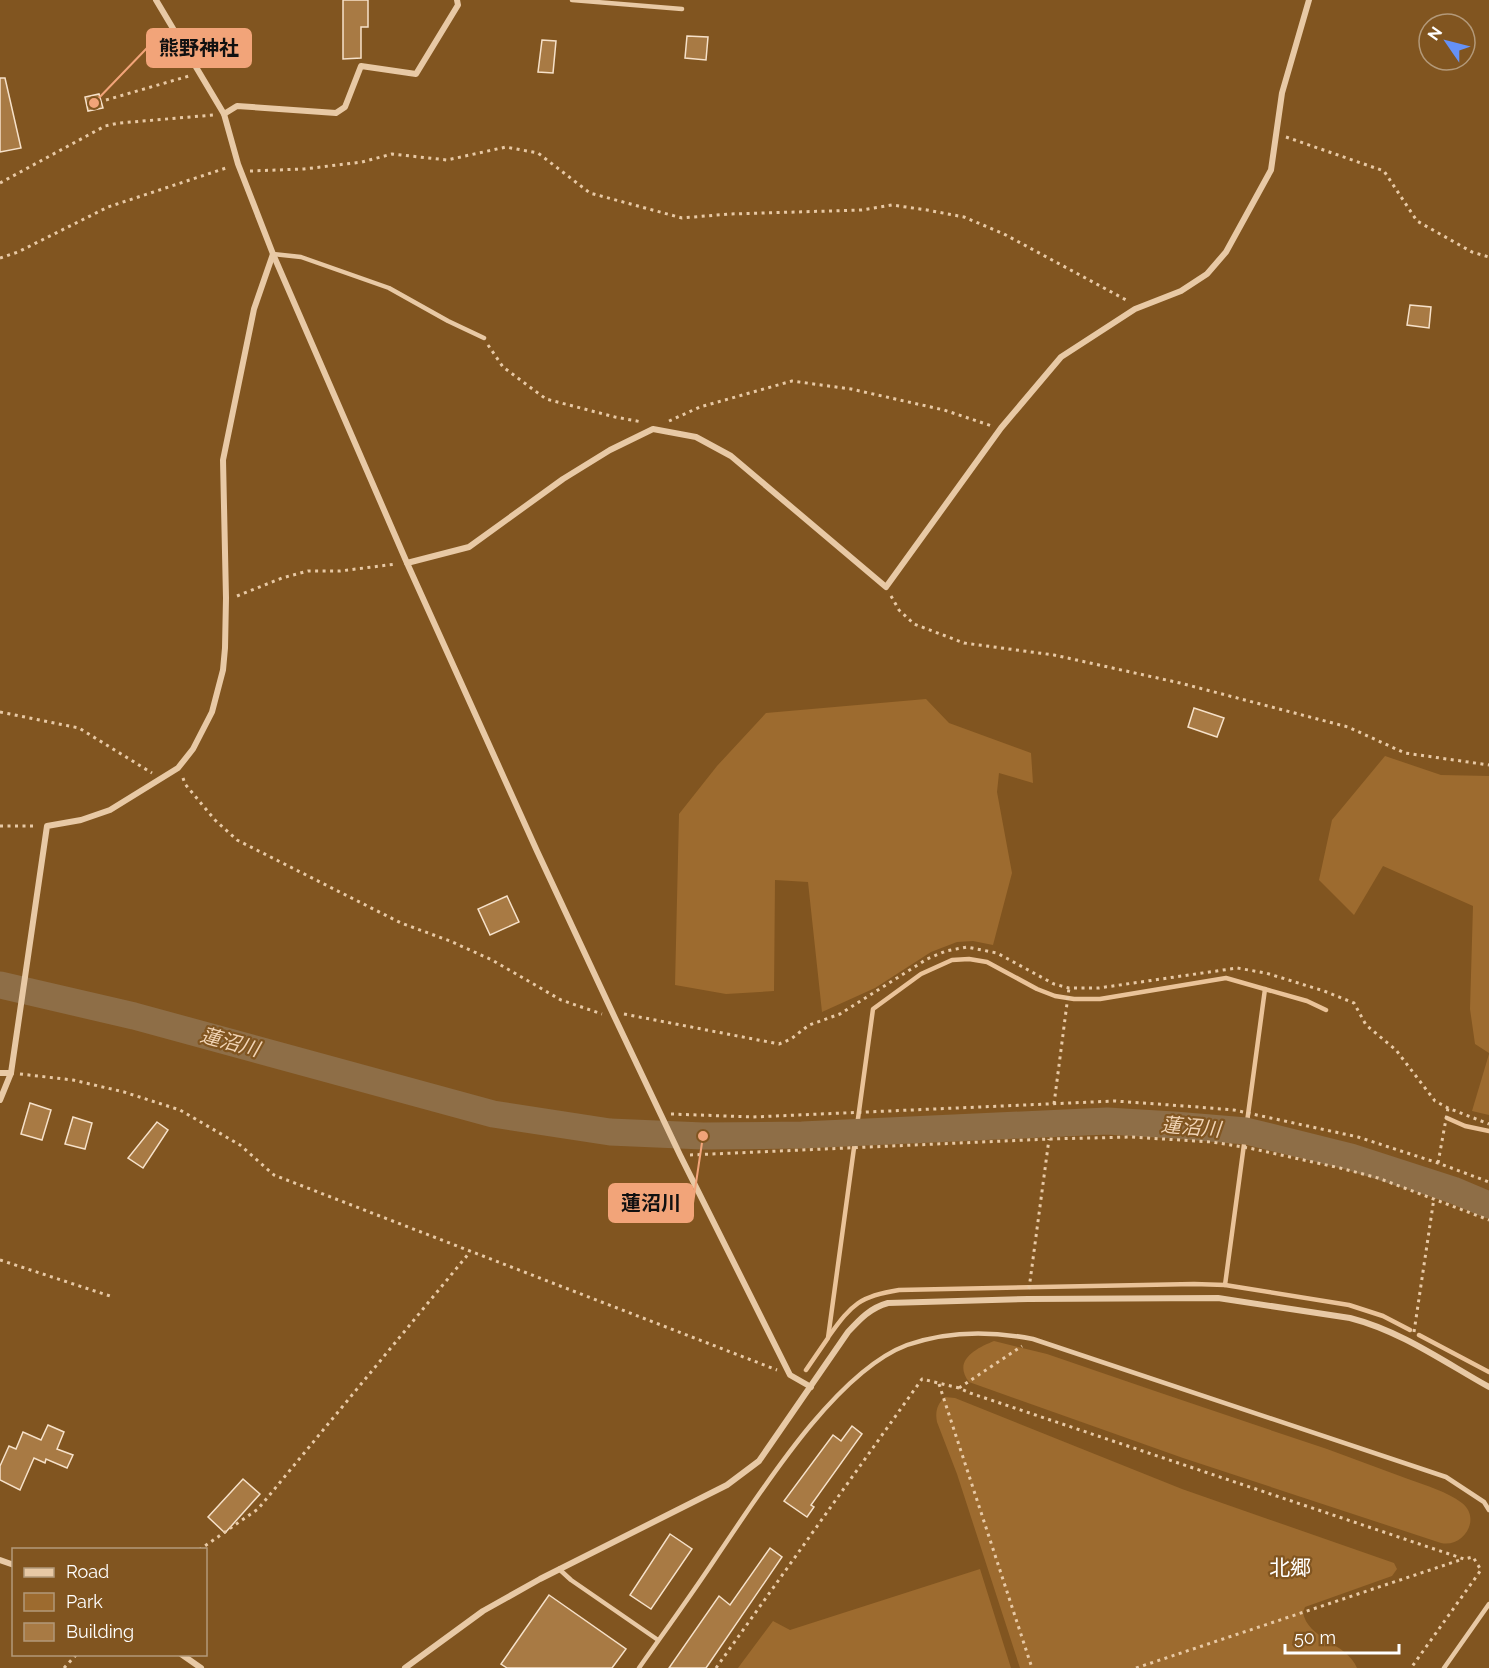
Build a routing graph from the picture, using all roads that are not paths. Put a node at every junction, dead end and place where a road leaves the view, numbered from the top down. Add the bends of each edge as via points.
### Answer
1 (156, 0) edge
2 (457, 0) edge
3 (572, 0) edge
4 (1308, 0) edge
5 (682, 9) dead end
6 (224, 114) junction
7 (273, 254) junction
8 (484, 338) road end
9 (407, 563) junction
10 (0, 1073) edge
11 (11, 1073) junction
12 (0, 1100) edge
13 (811, 1386) junction
14 (1489, 1387) edge
15 (1489, 1510) edge
16 (559, 1569) junction
17 (1489, 1604) edge
18 (658, 1640) junction
19 (184, 1656) edge
20 (201, 1668) edge
21 (405, 1668) edge
22 (639, 1668) edge
23 (1444, 1668) edge

1 - 6 street
2 - 6 street via 458,5 416,74 361,66 345,107 336,113 237,106
3 - 5 lane
4 - 9 street via 1282,93 1271,170 1226,252 1207,274 1180,291 1135,309 1061,357 1001,428 886,587 731,456 696,437 653,429 563,479 470,546
6 - 7 street
7 - 8 lane via 301,257 389,288
7 - 9 street
7 - 11 street via 254,309 224,460 223,670 212,712 178,768 110,810 47,826
9 - 13 street via 680,1155 790,1375
10 - 11 street
11 - 12 street
13 - 14 street via 863,1315 888,1303 1218,1298 1371,1324
13 - 16 street via 759,1461 743,1475
15 - 18 lane via 1484,1502 1446,1477 1033,1339 987,1333 926,1340 883,1358 841,1391 759,1493
16 - 18 lane
16 - 21 street via 483,1611
17 - 23 lane
18 - 22 lane
19 - 20 street

